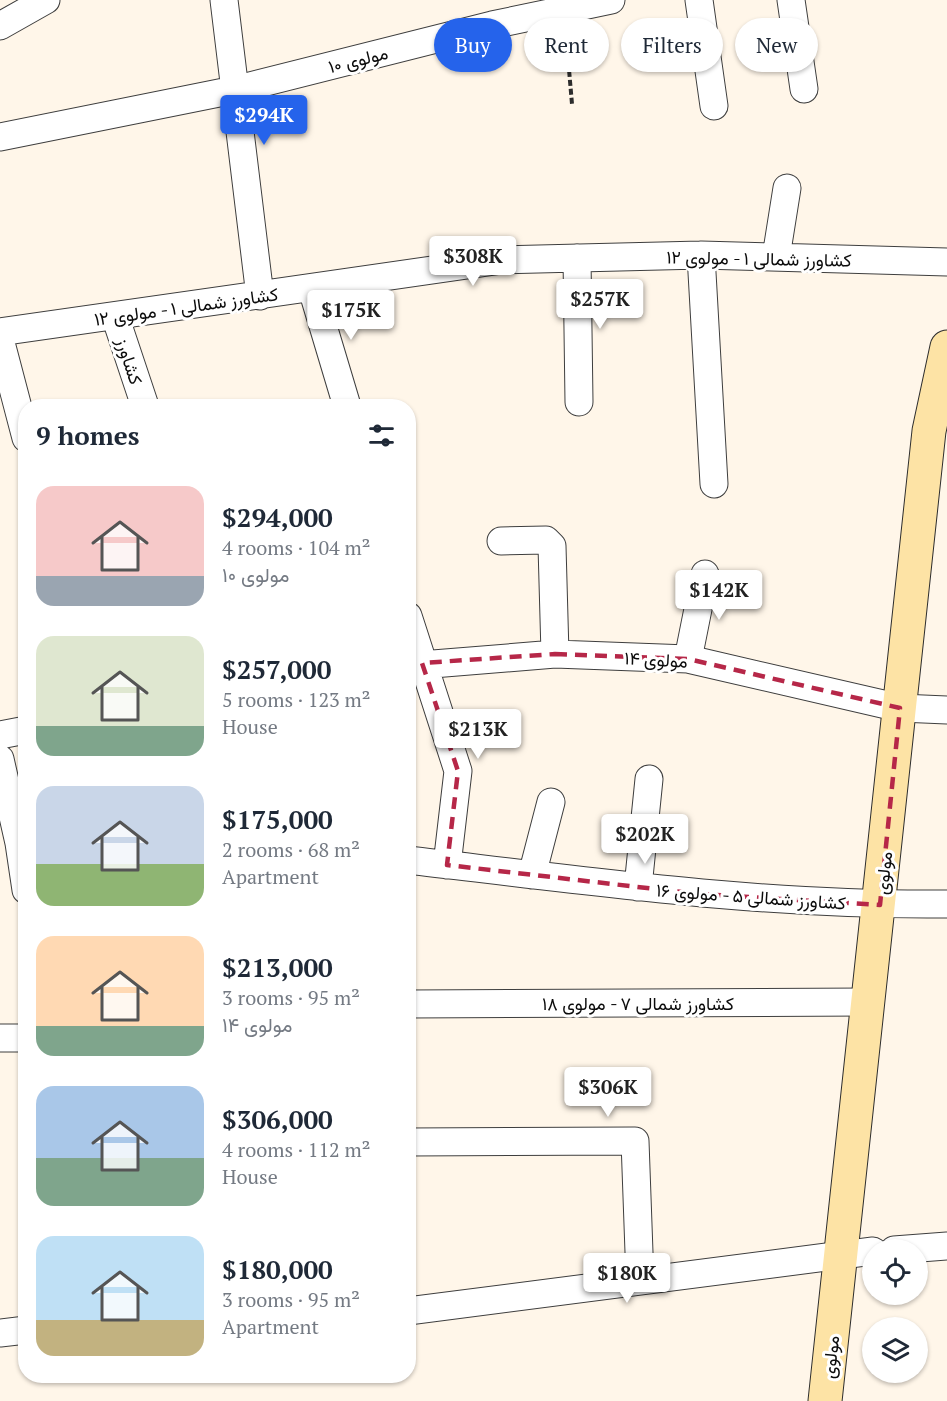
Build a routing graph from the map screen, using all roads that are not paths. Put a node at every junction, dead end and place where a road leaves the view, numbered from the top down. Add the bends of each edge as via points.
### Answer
1 (46, 0) edge
2 (224, 0) edge
3 (611, 0) edge
4 (699, 0) edge
5 (791, 0) edge
6 (0, 26) edge
7 (804, 89) dead end
8 (234, 90) junction
9 (714, 106) dead end
10 (0, 137) edge
11 (787, 188) dead end
12 (701, 255) junction
13 (776, 257) junction
14 (577, 258) junction
15 (947, 261) edge
16 (312, 289) junction
17 (260, 296) junction
18 (115, 316) junction
19 (0, 332) edge
20 (0, 339) edge
21 (947, 347) edge
22 (143, 399) edge
23 (345, 399) edge
24 (579, 402) dead end
25 (18, 408) edge
26 (714, 484) dead end
27 (501, 541) dead end
28 (705, 574) dead end
29 (555, 654) junction
30 (688, 659) junction
31 (416, 664) edge
32 (416, 666) edge
33 (900, 708) junction
34 (947, 710) edge
35 (18, 732) edge
36 (0, 735) edge
37 (0, 759) edge
38 (650, 779) dead end
39 (551, 802) dead end
40 (15, 843) edge
41 (416, 861) edge
42 (447, 865) junction
43 (532, 875) junction
44 (638, 887) junction
45 (947, 904) edge
46 (880, 905) junction
47 (869, 1002) junction
48 (416, 1004) edge
49 (0, 1038) edge
50 (18, 1038) edge
51 (416, 1142) edge
52 (947, 1246) edge
53 (928, 1247) edge
54 (862, 1252) edge
55 (841, 1253) junction
56 (640, 1280) junction
57 (416, 1310) edge
58 (825, 1401) edge

1 - 6 street
2 - 8 street
3 - 8 street, مولوی ۱۰ via 492,25
4 - 9 street
5 - 7 street
8 - 10 street, مولوی ۱۰
8 - 17 street
11 - 13 street
12 - 13 street, کشاورز شمالی ۱ - مولوی ۱۲
12 - 14 street, کشاورز شمالی ۱ - مولوی ۱۲
12 - 26 street
13 - 15 street, کشاورز شمالی ۱ - مولوی ۱۲
14 - 16 street, کشاورز شمالی ۱ - مولوی ۱۲ via 502,260
14 - 24 street
16 - 17 street, کشاورز شمالی ۱ - مولوی ۱۲
16 - 23 street
17 - 18 street, کشاورز شمالی ۱ - مولوی ۱۲
18 - 19 street, کشاورز شمالی ۱ - مولوی ۱۲
18 - 22 street, کشاورز
20 - 25 street
21 - 33 street, مولوی via 929,431
27 - 29 street via 546,540 552,546
28 - 30 street
29 - 30 street, مولوی ۱۴
29 - 31 street, مولوی ۱۴
30 - 33 street, مولوی ۱۴
32 - 42 street via 458,771
33 - 34 street, مولوی ۱۴
33 - 46 street, مولوی
35 - 36 street
37 - 40 street
38 - 44 street
39 - 43 street
41 - 42 street, کشاورز شمالی ۵ - مولوی ۱۶
42 - 43 street, کشاورز شمالی ۵ - مولوی ۱۶
43 - 44 street, کشاورز شمالی ۵ - مولوی ۱۶
44 - 46 street, کشاورز شمالی ۵ - مولوی ۱۶
45 - 46 street, کشاورز شمالی ۵ - مولوی ۱۶
46 - 47 street, مولوی
47 - 48 street, کشاورز شمالی ۷ - مولوی ۱۸
47 - 55 street, مولوی
49 - 50 street
51 - 56 street via 635,1141
52 - 53 street
54 - 55 street
55 - 56 street
55 - 58 street, مولوی
56 - 57 street

